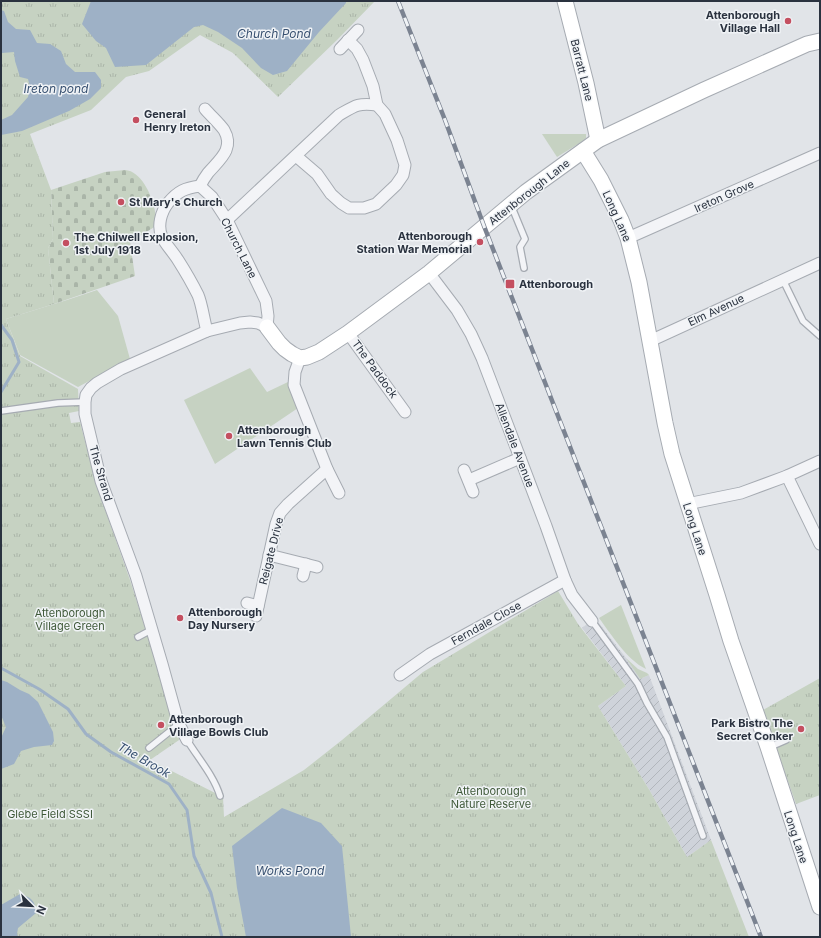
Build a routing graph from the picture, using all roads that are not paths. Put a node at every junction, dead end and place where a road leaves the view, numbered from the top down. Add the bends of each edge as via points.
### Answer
1 (565, 1) edge
2 (358, 30) dead end
3 (348, 40) junction
4 (820, 41) edge
5 (340, 49) dead end
6 (377, 105) junction
7 (205, 109) dead end
8 (598, 140) junction
9 (583, 151) junction
10 (820, 153) edge
11 (296, 156) junction
12 (200, 186) junction
13 (511, 205) junction
14 (227, 220) junction
15 (628, 238) junction
16 (820, 263) edge
17 (524, 268) dead end
18 (429, 273) junction
19 (783, 279) junction
20 (267, 327) junction
21 (207, 331) junction
22 (348, 333) junction
23 (820, 336) edge
24 (650, 341) junction
25 (300, 358) junction
26 (85, 402) junction
27 (401, 409) dead end
28 (4, 410) edge
29 (520, 458) junction
30 (820, 461) edge
31 (327, 469) junction
32 (787, 476) junction
33 (473, 492) dead end
34 (339, 493) dead end
35 (687, 504) junction
36 (820, 544) edge
37 (269, 555) junction
38 (303, 576) dead end
39 (565, 580) junction
40 (247, 603) dead end
41 (592, 621) joint
42 (151, 630) junction
43 (138, 637) dead end
44 (404, 668) dead end
45 (179, 724) junction
46 (187, 740) joint
47 (786, 740) dead end
48 (768, 747) junction
49 (149, 748) dead end
50 (220, 796) dead end
51 (703, 836) dead end
52 (817, 891) edge
53 (820, 907) edge

1 - 8 street, Barratt Lane
2 - 3 street
3 - 5 street
3 - 6 street via 363,60
4 - 8 street, Attenborough Lane via 807,44
6 - 11 street via 356,105 339,115
6 - 11 street via 385,114 405,165 396,185 376,204 364,208 349,208 331,194 316,174
7 - 12 street via 223,130 228,145 226,152
8 - 9 street, Attenborough Lane
9 - 13 street, Attenborough Lane
9 - 15 street, Long Lane via 601,180
10 - 15 street, Ireton Grove
11 - 14 street
12 - 14 street, Church Lane via 212,197
12 - 21 street via 184,189 174,195 161,214 160,224 162,237 199,297
13 - 17 lane via 525,238 520,247
13 - 18 street, Attenborough Lane
14 - 20 street, Church Lane via 266,301
15 - 24 street, Long Lane
16 - 19 street, Elm Avenue
18 - 22 street, Attenborough Lane
18 - 29 street, Allendale Avenue via 457,310 471,334
19 - 23 lane via 803,321
19 - 24 street, Elm Avenue
20 - 21 street via 250,322
20 - 25 street via 285,349
21 - 26 street via 121,369 90,388
22 - 25 street, Attenborough Lane via 319,352
22 - 27 street, The Paddock
24 - 35 street, Long Lane via 665,424
25 - 31 street via 294,372 294,385
26 - 28 lane
26 - 42 street, The Strand via 87,424 101,481 136,576
29 - 33 street via 466,475
29 - 39 street, Allendale Avenue
30 - 32 street
31 - 34 street
31 - 37 street, Reigate Drive via 280,514
32 - 35 street via 741,493
32 - 36 street
35 - 48 street, Long Lane
37 - 38 street via 311,565
37 - 40 street, Reigate Drive via 257,611
39 - 41 street, Allendale Avenue via 572,595
39 - 44 street, Ferndale Close
41 - 51 lane via 634,679 667,738
42 - 43 lane
42 - 45 street, The Strand
45 - 46 street, The Strand
45 - 49 lane
46 - 50 lane
47 - 48 lane
48 - 52 street, Long Lane
52 - 53 street, Long Lane

